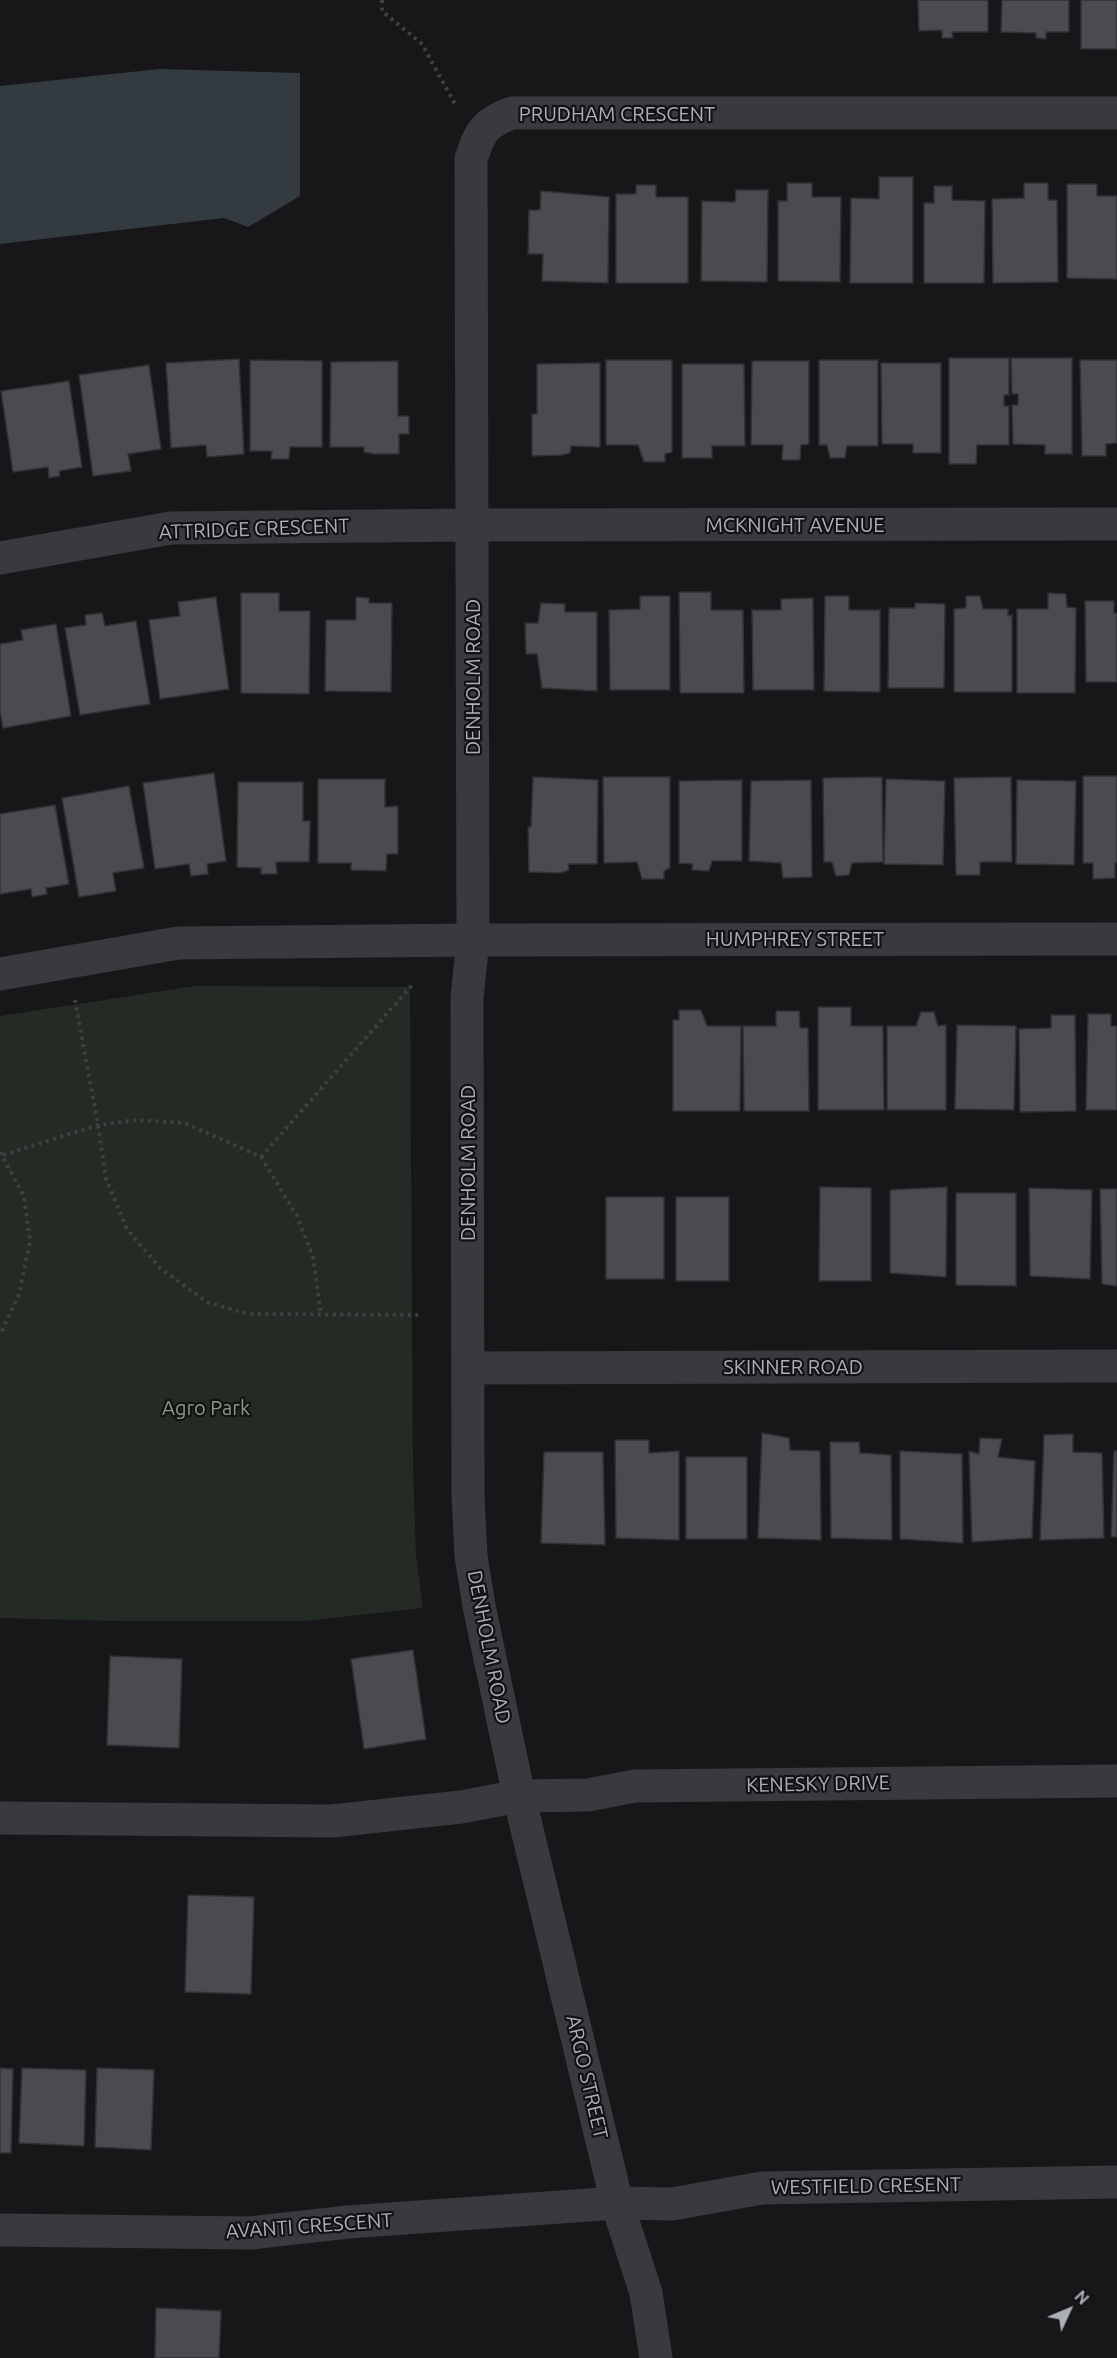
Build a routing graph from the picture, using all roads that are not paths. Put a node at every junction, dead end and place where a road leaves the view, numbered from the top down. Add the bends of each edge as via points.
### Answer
1 (1117, 113) edge
2 (1117, 524) edge
3 (473, 525) junction
4 (0, 558) edge
5 (1117, 939) edge
6 (473, 940) junction
7 (0, 974) edge
8 (1117, 1366) edge
9 (469, 1368) junction
10 (1117, 1781) edge
11 (519, 1796) junction
12 (0, 1818) edge
13 (1117, 2182) edge
14 (617, 2203) junction
15 (0, 2230) edge
16 (656, 2358) edge

1 - 3 street, PRUDHAM CRESCENT via 512,113 493,120 479,135 471,159
2 - 3 street, MCKNIGHT AVENUE
3 - 4 street, ATTRIDGE CRESCENT via 171,528
3 - 6 street, DENHOLM ROAD
5 - 6 street, HUMPHREY STREET
6 - 7 street via 178,943
6 - 9 street, DENHOLM ROAD via 467,998
8 - 9 street, SKINNER ROAD
9 - 11 street, DENHOLM ROAD via 471,1556
10 - 11 street, KENESKY DRIVE via 635,1786 588,1795
11 - 12 street via 461,1807 304,1822
11 - 14 street, ARGO STREET
13 - 14 street, WESTFIELD CRESENT via 762,2188 672,2204
14 - 15 street, AVANTI CRESCENT via 250,2233
14 - 16 street, ARGO STREET via 646,2293

